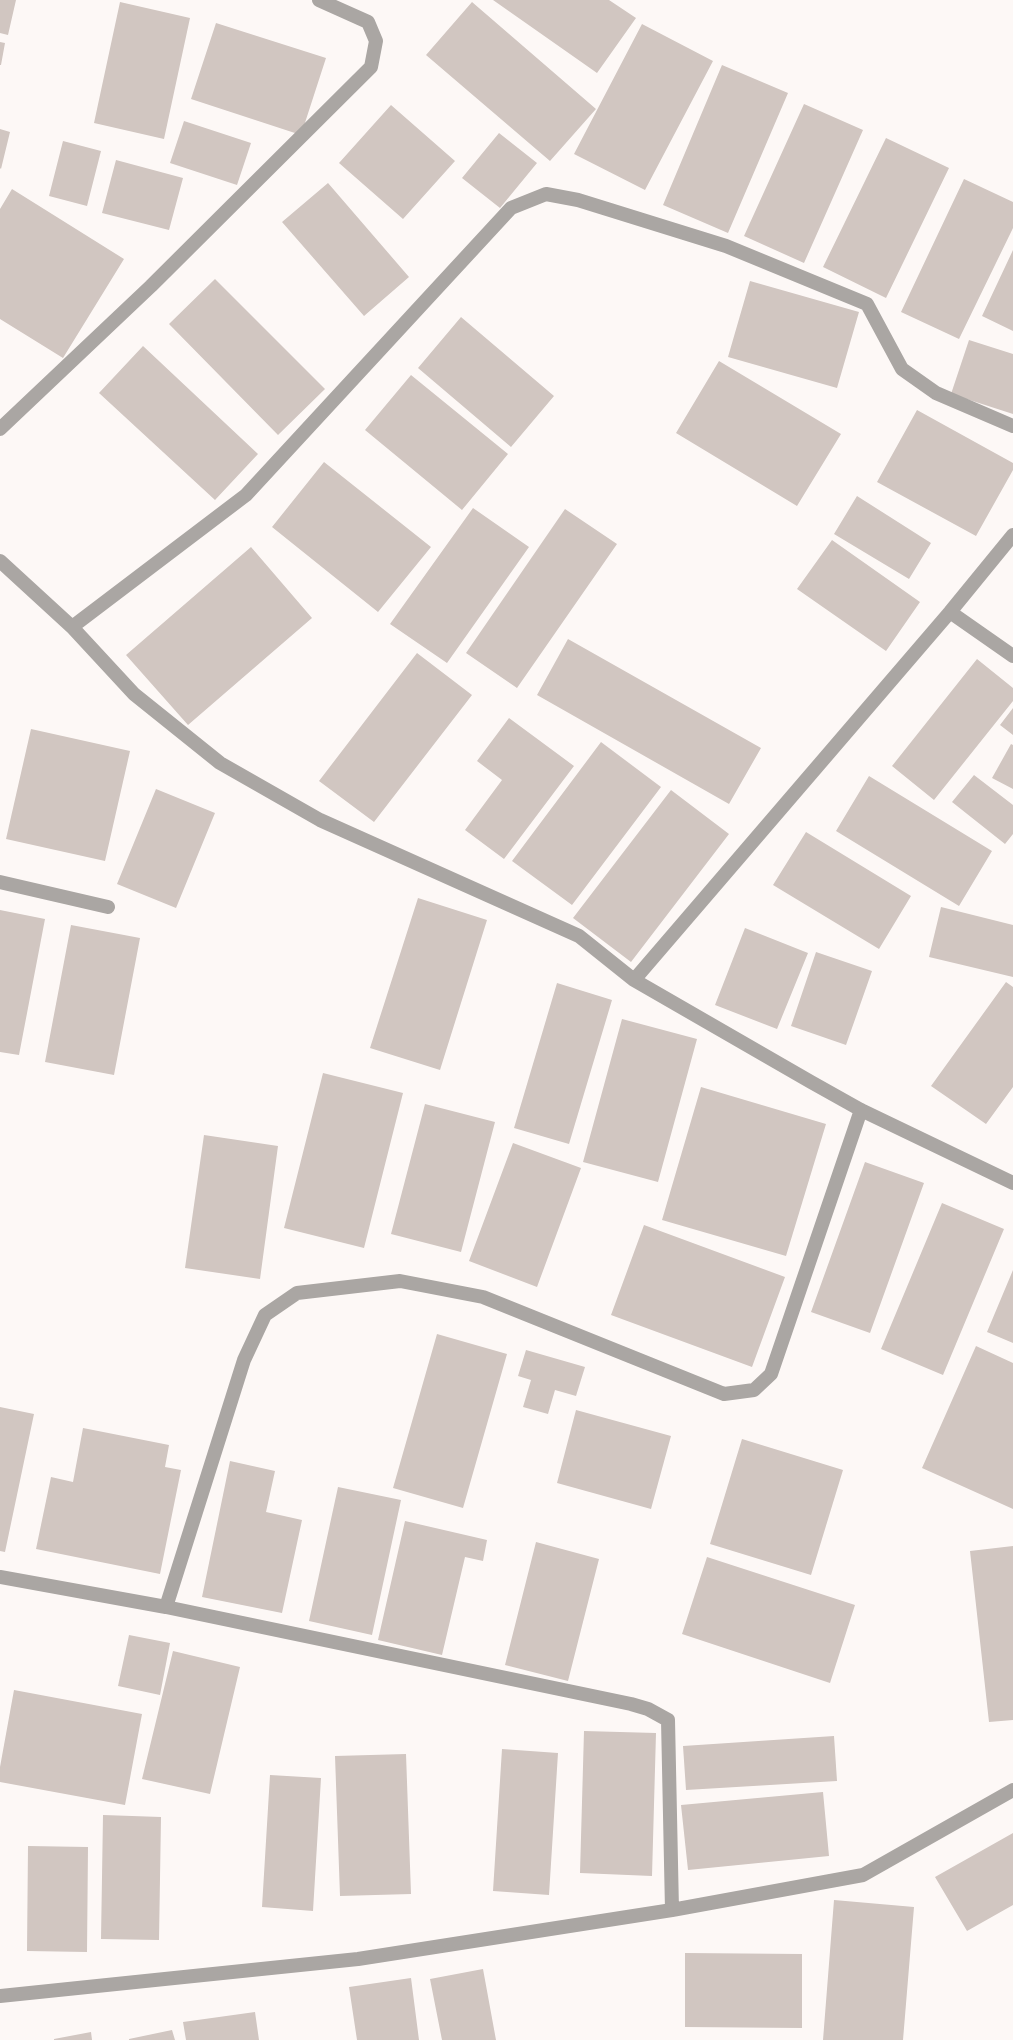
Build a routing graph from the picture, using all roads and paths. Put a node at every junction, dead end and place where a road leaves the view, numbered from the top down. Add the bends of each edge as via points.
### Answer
1 (319, 0) edge
2 (1013, 426) edge
3 (0, 428) edge
4 (1013, 535) edge
5 (0, 562) edge
6 (950, 612) junction
7 (72, 627) junction
8 (1013, 656) edge
9 (0, 882) edge
10 (108, 907) dead end
11 (634, 980) junction
12 (861, 1110) junction
13 (1013, 1183) edge
14 (0, 1577) edge
15 (166, 1607) junction
16 (1013, 1790) edge
17 (672, 1910) junction
18 (0, 1996) edge

1 - 3 street via 368,22 376,41 371,67 151,286
2 - 7 street via 936,393 902,369 866,304 726,246 578,200 546,194 511,208 246,495
4 - 6 street
5 - 7 street
6 - 8 street
6 - 11 street
7 - 11 street via 134,694 220,763 320,820 579,936
9 - 10 street
11 - 12 street
12 - 13 street
12 - 15 street via 771,1374 754,1390 724,1394 482,1297 400,1281 297,1293 265,1315 244,1360
14 - 15 street
15 - 17 street via 631,1704 668,1720
16 - 17 street via 863,1875
17 - 18 street via 358,1959

